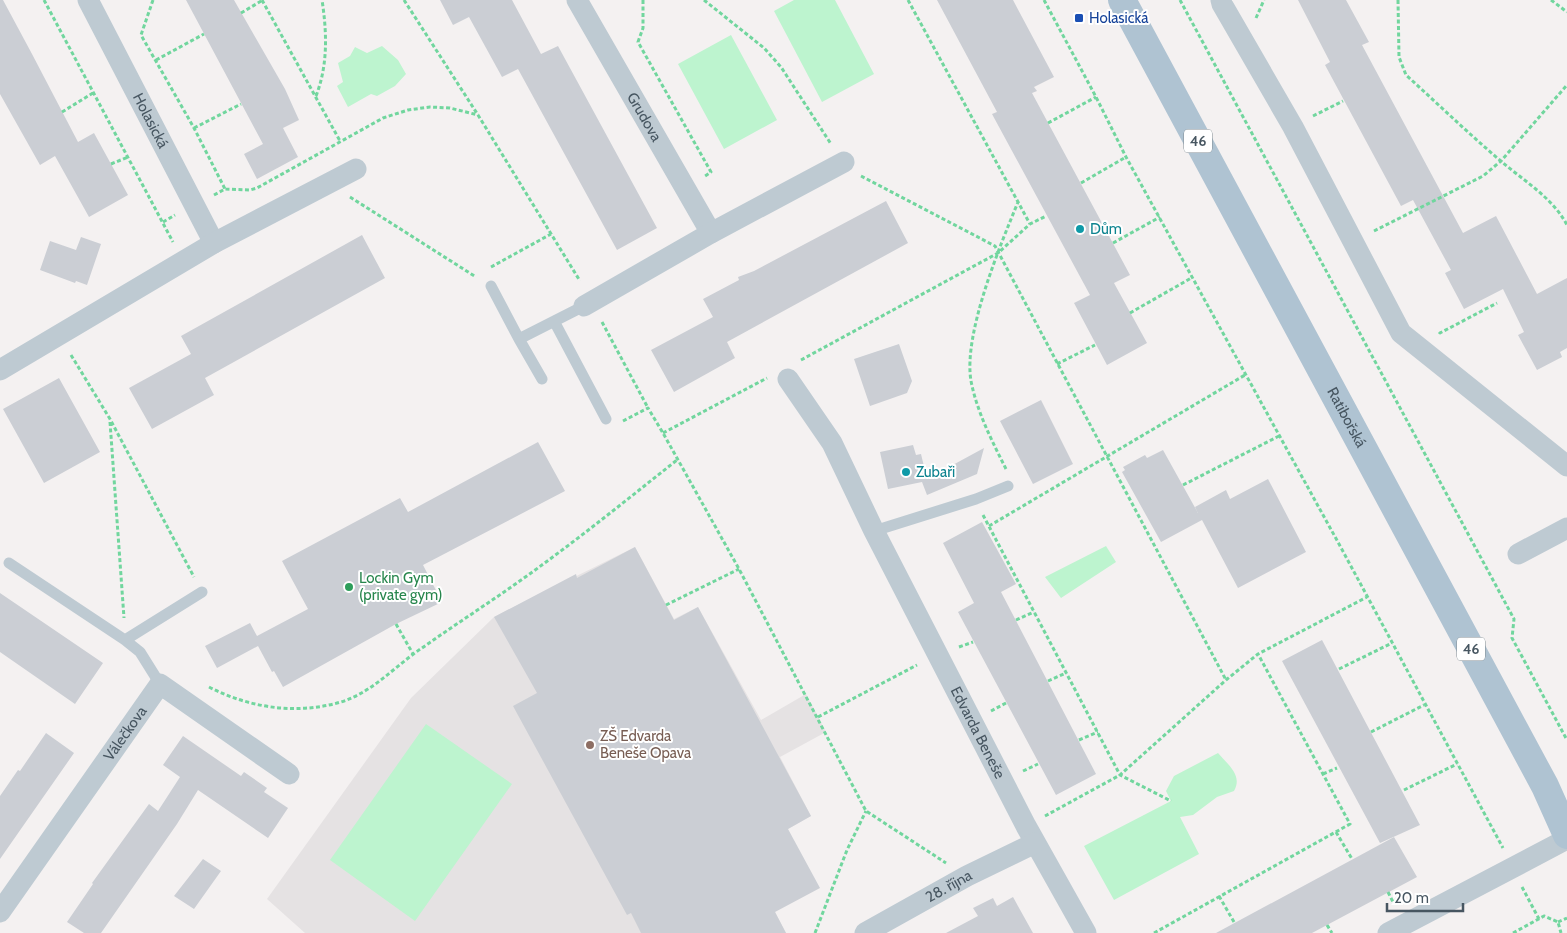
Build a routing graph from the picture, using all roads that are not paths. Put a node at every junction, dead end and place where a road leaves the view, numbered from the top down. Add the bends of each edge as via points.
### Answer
1 (88, 0) edge
2 (577, 0) edge
3 (1122, 0) edge
4 (1221, 0) edge
5 (844, 162) road end
6 (356, 169) dead end
7 (711, 233) junction
8 (214, 242) junction
9 (491, 286) road end
10 (588, 304) joint
11 (554, 321) junction
12 (519, 339) junction
13 (0, 370) edge
14 (781, 377) road end
15 (542, 379) dead end
16 (606, 419) road end
17 (1567, 466) edge
18 (1009, 481) road end
19 (1567, 528) edge
20 (874, 531) junction
21 (1518, 554) dead end
22 (9, 564) dead end
23 (202, 592) road end
24 (125, 640) junction
25 (160, 684) junction
26 (289, 774) dead end
27 (1031, 834) junction
28 (1567, 835) edge
29 (1567, 840) edge
30 (0, 912) edge
31 (865, 933) edge
32 (1086, 933) edge
33 (1388, 933) edge

1 - 8 street, Holasická
2 - 7 street, Grudova
3 - 28 main road, Ratibořská / 46 via 1541,777
4 - 17 street via 1401,333
5 - 7 street
6 - 8 street
7 - 10 street
8 - 13 street
9 - 12 lane
10 - 11 lane
11 - 12 lane
11 - 16 lane
12 - 15 lane
14 - 20 street, Edvarda Beneše via 832,443
18 - 20 lane via 976,499
19 - 21 street
20 - 27 street, Edvarda Beneše
22 - 24 lane
23 - 24 lane
24 - 25 lane via 140,652
25 - 26 street
25 - 30 street, Válečkova
27 - 31 street, 28. října via 967,876
27 - 32 street, Edvarda Beneše
29 - 33 street

